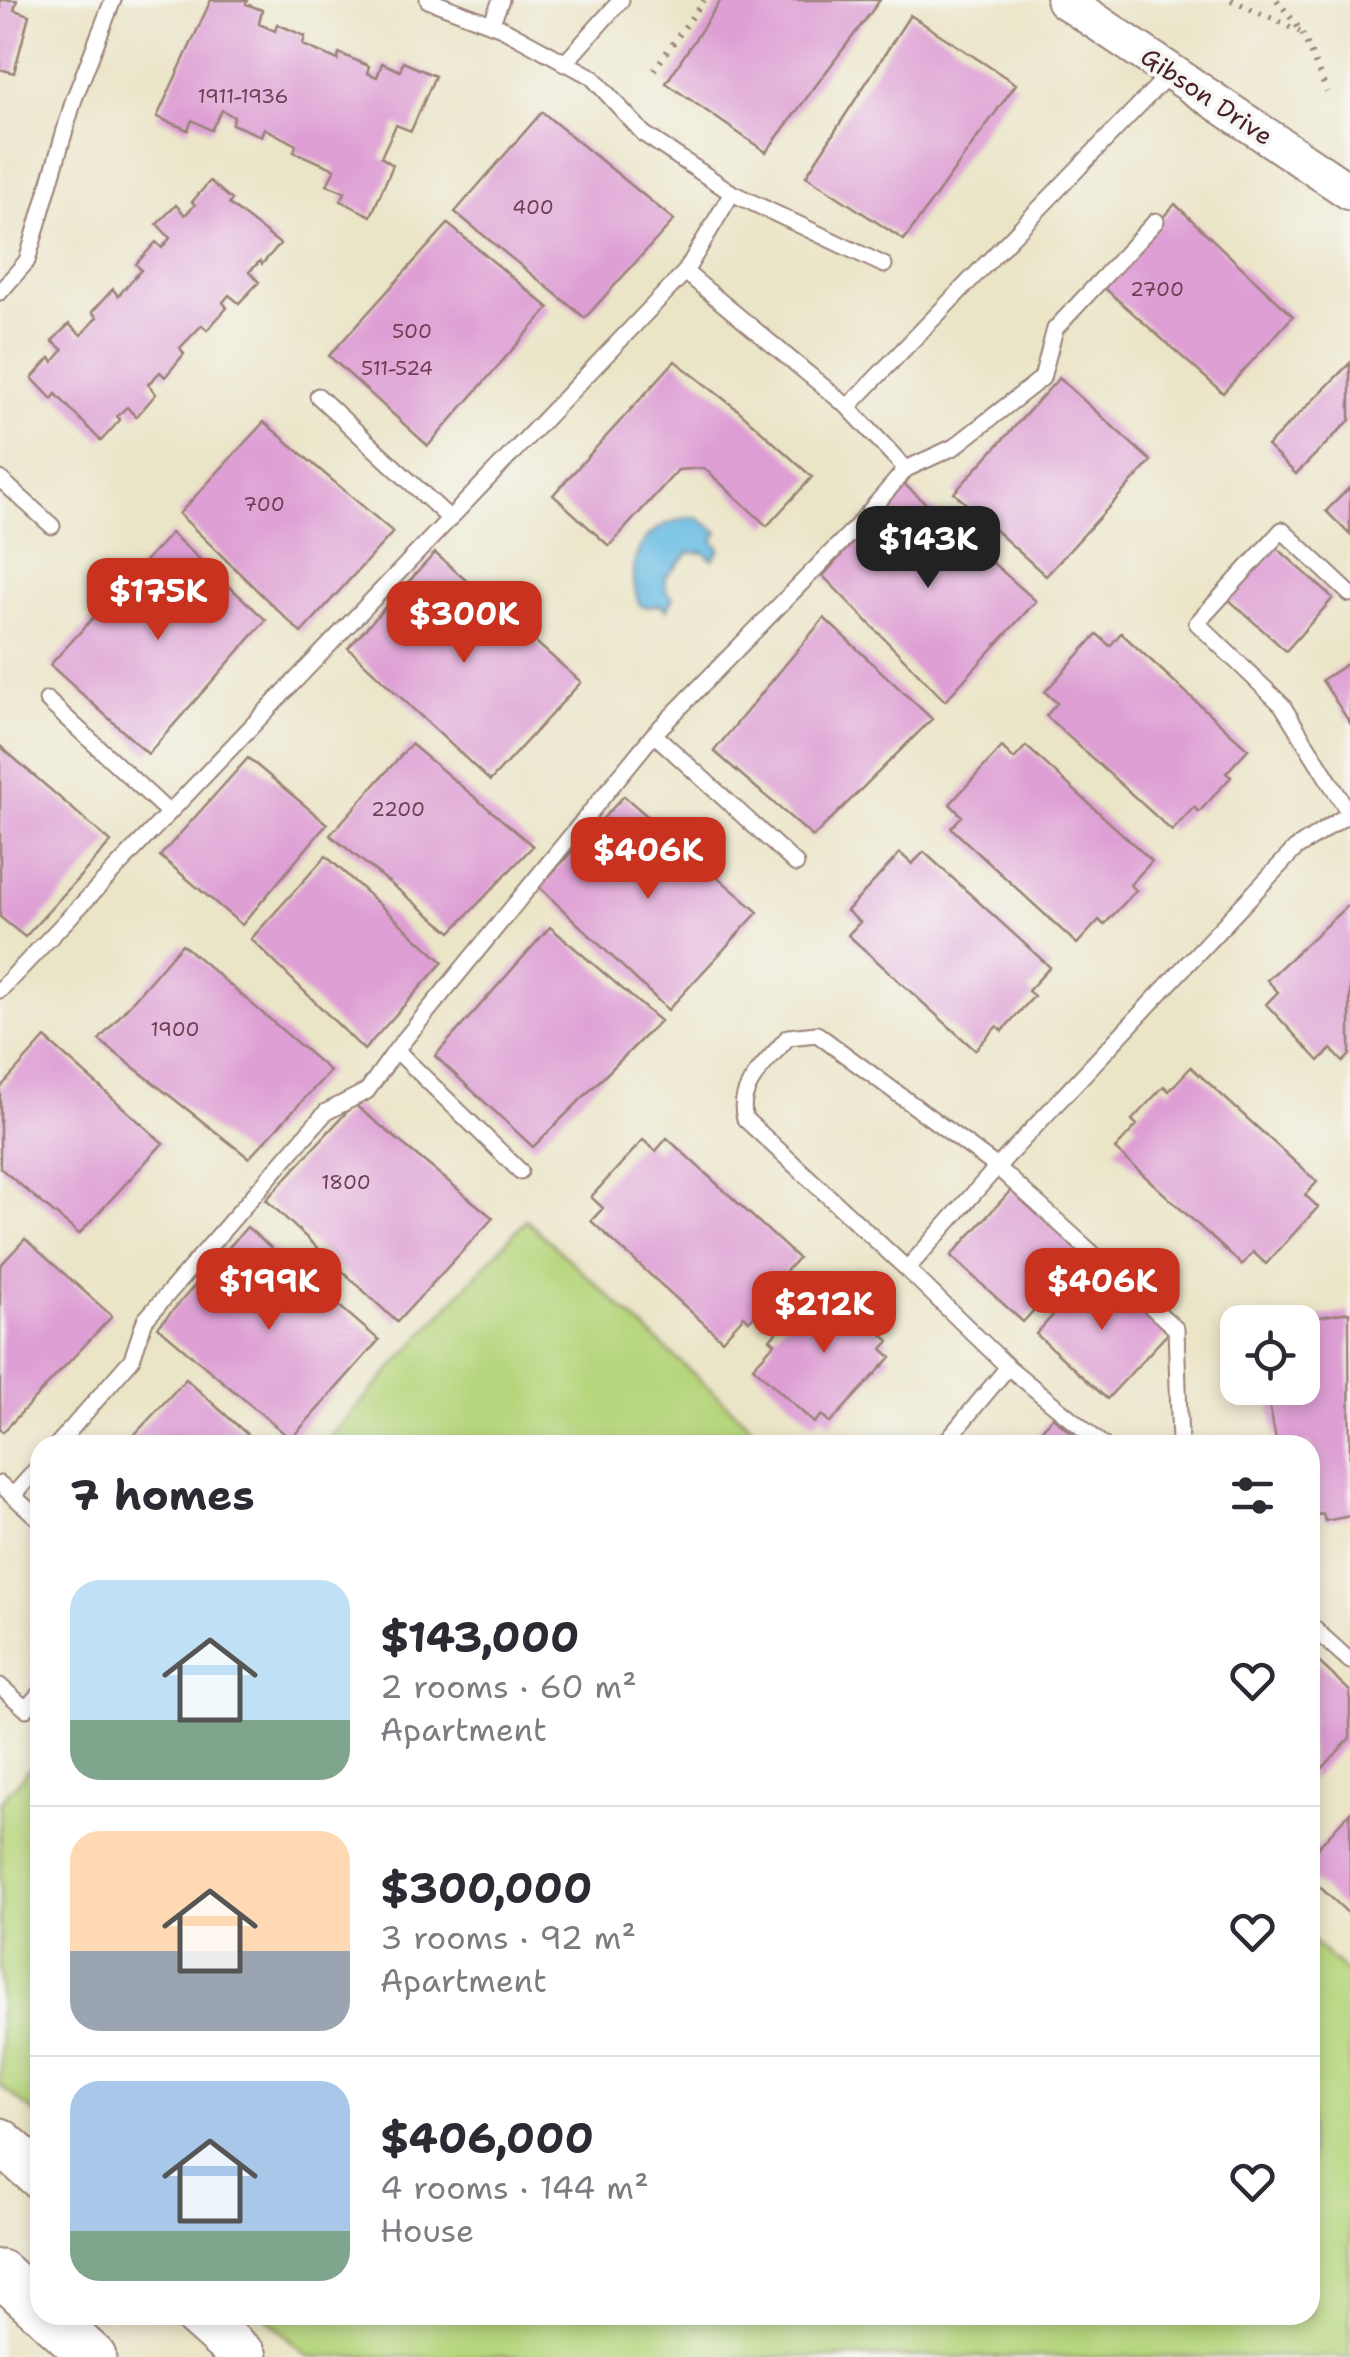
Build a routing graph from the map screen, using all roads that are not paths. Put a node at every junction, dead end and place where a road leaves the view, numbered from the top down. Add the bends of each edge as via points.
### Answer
1 (113, 0) edge
2 (428, 0) edge
3 (501, 0) edge
4 (621, 0) edge
5 (1064, 0) edge
6 (491, 24) junction
7 (564, 64) junction
8 (1171, 72) junction
9 (1350, 192) edge
10 (732, 193) junction
11 (1156, 222) dead end
12 (884, 265) dead end
13 (686, 272) junction
14 (0, 292) edge
15 (318, 396) dead end
16 (848, 406) junction
17 (906, 469) junction
18 (0, 479) edge
19 (450, 519) junction
20 (52, 526) dead end
21 (1350, 594) edge
22 (47, 700) dead end
23 (654, 734) junction
24 (168, 813) junction
25 (1350, 813) edge
26 (796, 864) dead end
27 (0, 990) edge
28 (396, 1050) junction
29 (997, 1167) junction
30 (520, 1171) dead end
31 (908, 1269) junction
32 (1008, 1366) junction
33 (67, 1435) edge
34 (951, 1435) edge
35 (1090, 1435) edge
36 (1180, 1435) edge
37 (30, 1477) edge
38 (0, 1484) edge
39 (14, 1496) junction
40 (30, 1511) edge
41 (1320, 1635) edge
42 (1350, 1661) edge
43 (0, 1686) edge
44 (30, 1704) edge
45 (0, 2141) edge
46 (30, 2167) edge
47 (0, 2273) edge
48 (30, 2300) edge
49 (57, 2325) edge
50 (208, 2325) edge
51 (93, 2357) edge
52 (244, 2357) edge

1 - 14 lane via 74,99 28,262
2 - 6 lane
3 - 6 lane
4 - 7 lane
5 - 8 street, Gibson Drive
6 - 7 lane
7 - 10 lane via 592,78 644,134
8 - 9 street, Gibson Drive
8 - 16 lane
10 - 12 lane
10 - 13 lane
11 - 17 lane via 1055,329 1042,378 954,446
13 - 16 lane
13 - 19 lane
15 - 19 lane
16 - 17 lane
17 - 23 lane
18 - 20 lane
19 - 24 lane
21 - 25 lane via 1282,530 1197,622 1282,705
22 - 24 lane
23 - 26 lane
23 - 28 lane
24 - 27 lane
25 - 29 lane via 1295,849
28 - 30 lane
28 - 33 lane via 368,1091 326,1112 145,1320 132,1358
29 - 31 lane
29 - 31 lane via 817,1034 788,1037 743,1093 745,1119
29 - 36 lane via 1176,1329
31 - 32 lane
32 - 34 lane
32 - 35 lane
37 - 39 lane
38 - 39 lane
39 - 40 lane
41 - 42 lane
43 - 44 lane via 26,1709
45 - 46 main road
47 - 48 main road
49 - 51 main road
50 - 52 main road

